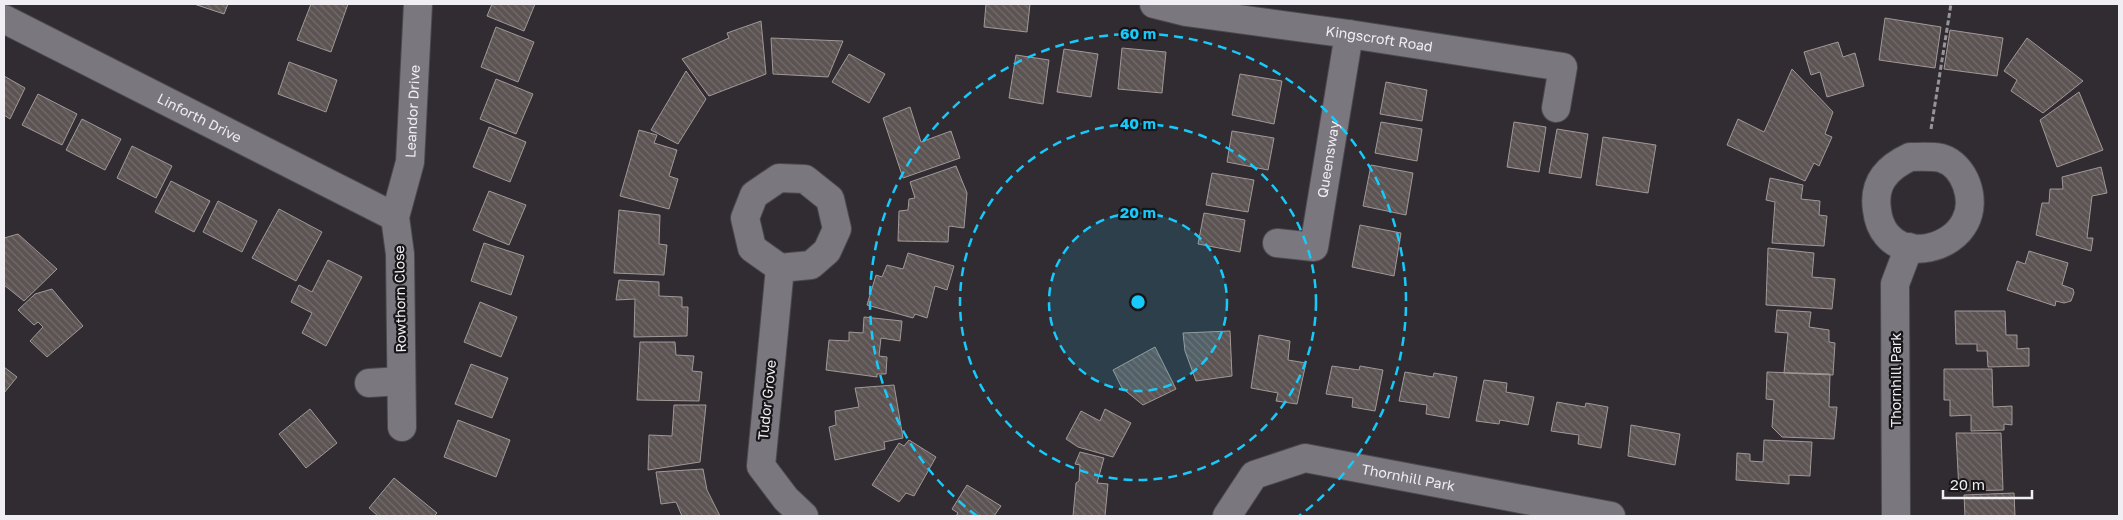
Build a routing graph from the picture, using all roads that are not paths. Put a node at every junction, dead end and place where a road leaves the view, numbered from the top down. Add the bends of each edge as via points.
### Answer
1 (418, 4) edge
2 (1154, 4) edge
3 (4, 19) edge
4 (1349, 34) junction
5 (1556, 108) dead end
6 (395, 217) junction
7 (1277, 244) dead end
8 (1909, 247) junction
9 (780, 268) dead end
10 (401, 381) junction
11 (369, 384) dead end
12 (402, 427) dead end
13 (804, 516) edge
14 (1228, 516) edge
15 (1612, 516) edge
16 (1896, 516) edge

1 - 6 street, Leandor Drive via 410,162
2 - 4 street, Kingscroft Road via 1186,12
3 - 6 street, Linforth Drive
4 - 5 street, Kingscroft Road via 1563,67
4 - 7 street, Queensway via 1314,247
6 - 10 street, Rowthorn Close via 400,254
8 - 8 street via 1942,245 1955,236 1966,221 1970,206 1968,185 1958,169 1942,158 1910,157 1898,163 1883,176 1875,197 1878,219 1887,235
8 - 16 street, Thornhill Park via 1895,284
9 - 13 street, Tudor Grove via 761,466 786,499
10 - 11 street
10 - 12 street, Rowthorn Close
14 - 15 street, Thornhill Park via 1254,476 1305,458

